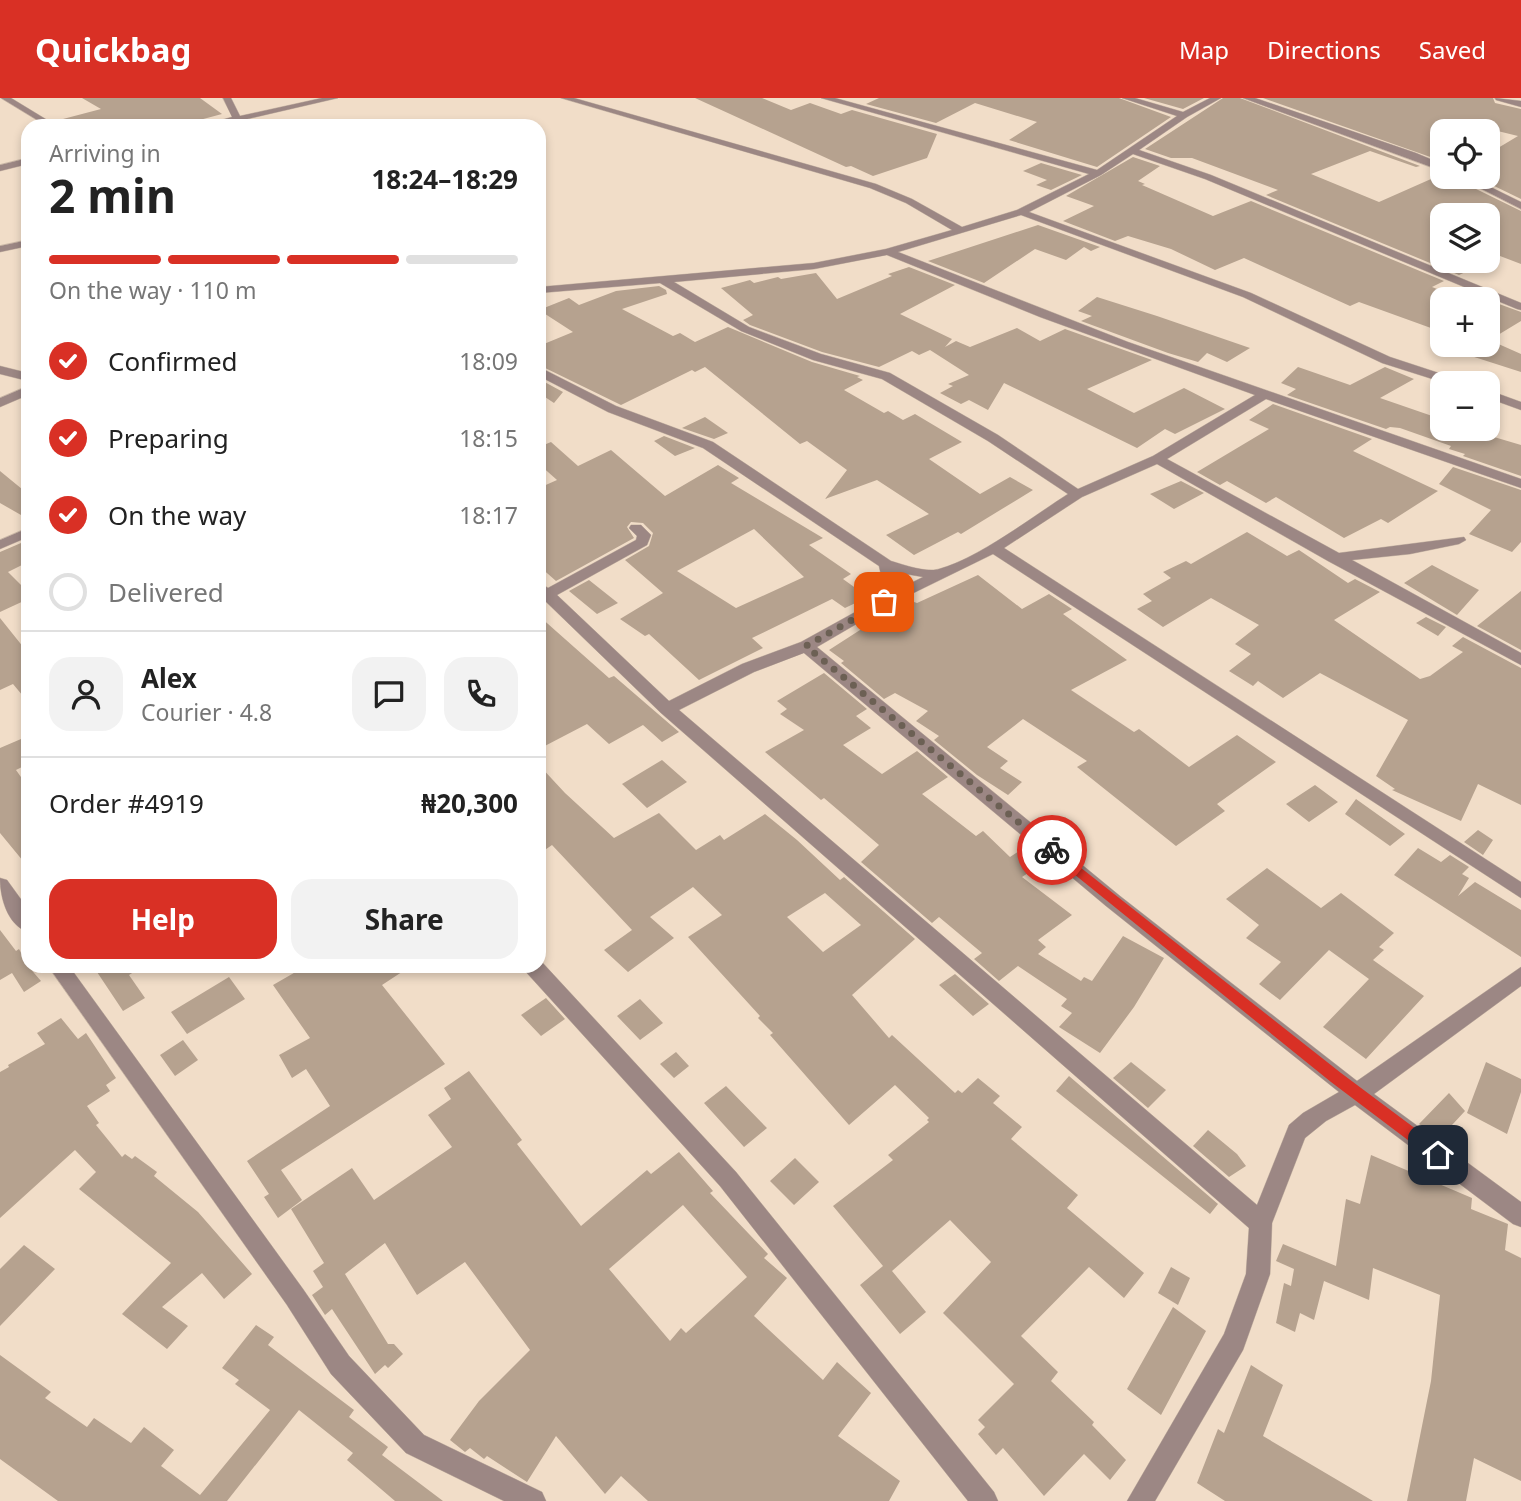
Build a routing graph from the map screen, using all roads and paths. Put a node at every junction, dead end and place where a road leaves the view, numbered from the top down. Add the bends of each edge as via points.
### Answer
1 (5, 98) edge
2 (227, 98) edge
3 (334, 98) edge
4 (565, 98) edge
5 (825, 98) edge
6 (1126, 98) edge
7 (1217, 98) edge
8 (1247, 98) edge
9 (1499, 98) edge
10 (1521, 104) edge
11 (1184, 115) junction
12 (40, 119) edge
13 (237, 119) edge
14 (254, 119) edge
15 (1134, 151) junction
16 (1430, 162) edge
17 (21, 164) edge
18 (0, 168) edge
19 (1098, 173) junction
20 (1487, 189) edge
21 (1521, 206) edge
22 (1021, 212) junction
23 (962, 230) junction
24 (21, 244) edge
25 (0, 249) edge
26 (888, 252) junction
27 (659, 278) junction
28 (546, 289) edge
29 (1521, 307) edge
30 (0, 370) edge
31 (1430, 374) edge
32 (21, 375) edge
33 (546, 375) edge
34 (21, 393) edge
35 (1265, 395) junction
36 (1500, 398) edge
37 (0, 403) edge
38 (1521, 405) edge
39 (1158, 459) junction
40 (1521, 484) edge
41 (1077, 494) junction
42 (636, 528) dead end
43 (21, 535) edge
44 (1459, 540) dead end
45 (0, 545) edge
46 (994, 548) junction
47 (1333, 558) junction
48 (886, 564) junction
49 (940, 575) junction
50 (546, 589) edge
51 (546, 593) edge
52 (884, 602) junction
53 (806, 646) junction
54 (1521, 660) edge
55 (667, 709) junction
56 (0, 885) edge
57 (1521, 891) edge
58 (21, 914) edge
59 (63, 973) edge
60 (539, 973) edge
61 (1521, 975) edge
62 (1356, 1093) junction
63 (1521, 1216) edge
64 (1261, 1223) junction
65 (533, 1501) edge
66 (985, 1501) edge
67 (1140, 1501) edge

1 - 12 street
2 - 13 street
3 - 14 street
4 - 23 street via 873,187
5 - 19 street
6 - 11 street
7 - 11 street
8 - 16 street
9 - 10 street
11 - 15 street
15 - 19 street
15 - 29 street via 1208,177
17 - 18 street
19 - 22 street
20 - 21 street
22 - 23 street
22 - 31 street via 1247,295 1386,360
23 - 26 street
24 - 25 street
26 - 27 street via 814,266
26 - 35 street
27 - 28 street
27 - 41 street via 746,329 817,357 886,376
30 - 32 street
33 - 48 street via 612,409 708,445
34 - 37 street
35 - 39 street
35 - 40 street
36 - 38 street
39 - 41 street
39 - 47 street
41 - 46 street
42 - 50 street via 644,535 642,542
43 - 45 street
44 - 47 street
46 - 49 street
46 - 57 street
47 - 54 street
48 - 49 street
48 - 52 street
49 - 52 street
51 - 55 street
52 - 53 street
53 - 55 street via 748,668
53 - 62 street via 1113,901
55 - 64 street
56 - 58 street
59 - 65 street via 340,1365 415,1444
60 - 66 street via 728,1179
61 - 62 street
62 - 63 street
62 - 64 street via 1297,1132
64 - 67 street via 1258,1274 1234,1341

